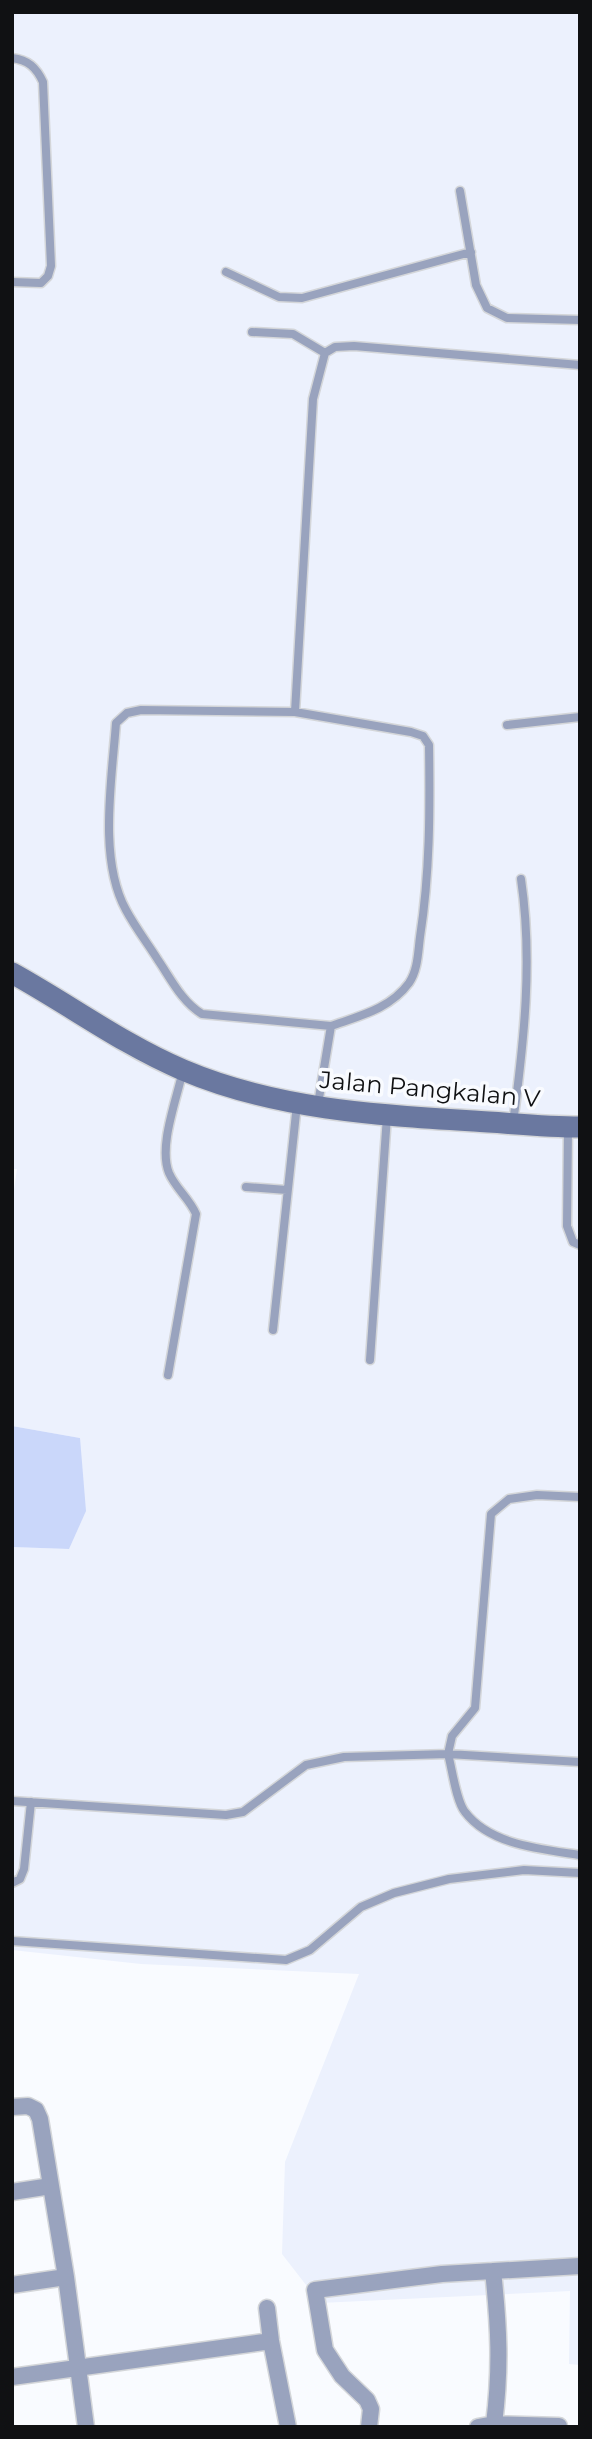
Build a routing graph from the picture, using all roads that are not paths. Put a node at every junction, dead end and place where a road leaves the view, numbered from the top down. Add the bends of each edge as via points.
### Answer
1 (12, 58) edge
2 (460, 191) dead end
3 (471, 252) junction
4 (226, 272) dead end
5 (12, 282) edge
6 (580, 320) edge
7 (252, 331) dead end
8 (326, 353) junction
9 (580, 365) edge
10 (295, 712) junction
11 (580, 717) edge
12 (507, 725) dead end
13 (522, 879) dead end
14 (12, 973) edge
15 (331, 1026) junction
16 (183, 1070) junction
17 (307, 1106) junction
18 (387, 1116) junction
19 (513, 1123) junction
20 (574, 1127) edge
21 (246, 1187) dead end
22 (287, 1190) junction
23 (580, 1245) edge
24 (273, 1330) dead end
25 (370, 1360) dead end
26 (168, 1375) dead end
27 (580, 1497) edge
28 (448, 1754) junction
29 (580, 1762) edge
30 (12, 1801) edge
31 (31, 1802) junction
32 (580, 1855) edge
33 (580, 1873) edge
34 (12, 1883) edge
35 (12, 1941) edge
36 (12, 2107) edge
37 (51, 2186) junction
38 (12, 2192) edge
39 (580, 2266) edge
40 (493, 2271) junction
41 (66, 2277) junction
42 (12, 2285) edge
43 (267, 2308) dead end
44 (271, 2341) junction
45 (78, 2367) junction
46 (12, 2377) edge
47 (486, 2426) edge
48 (559, 2426) edge
49 (86, 2427) edge
50 (288, 2427) edge
51 (369, 2427) edge

1 - 5 lane via 37,69 43,82 51,266 41,283
2 - 3 lane
3 - 4 lane via 302,298 279,297
3 - 6 lane via 476,285 487,308 507,318
7 - 8 lane via 293,334
8 - 9 lane via 335,347 354,346
8 - 10 lane via 313,398
10 - 15 lane via 411,732 423,736 429,745 429,848 415,971 409,983 383,1006
10 - 15 lane via 157,710 120,717 112,778 111,860 125,909 192,1008 202,1014
11 - 12 lane
13 - 19 lane via 528,947
14 - 16 street, Jalan Pangkalan V via 125,1042
15 - 17 lane
16 - 17 street, Jalan Pangkalan V via 238,1090
16 - 26 lane via 164,1154 175,1184 197,1214
17 - 18 street, Jalan Pangkalan V
17 - 22 lane
18 - 19 street, Jalan Pangkalan V
18 - 25 lane
19 - 20 street, Jalan Pangkalan V
20 - 23 lane via 567,1226 573,1242
21 - 22 lane
22 - 24 lane
27 - 28 lane via 509,1499 491,1514 475,1708 452,1736
28 - 29 lane
28 - 31 lane via 344,1757 306,1765 243,1812 226,1815
28 - 32 lane via 463,1810 488,1833 537,1849
30 - 31 lane
31 - 34 lane via 23,1875
33 - 35 lane via 524,1870 449,1879 394,1893 361,1907 310,1950 286,1960
36 - 37 street via 36,2110
37 - 38 street
37 - 41 street
39 - 40 street
40 - 47 street via 499,2382
40 - 51 street via 315,2290 325,2350 342,2376 367,2400
41 - 42 street
41 - 45 street
43 - 44 street
44 - 45 street
44 - 50 street
45 - 46 street
45 - 49 street
47 - 48 street

